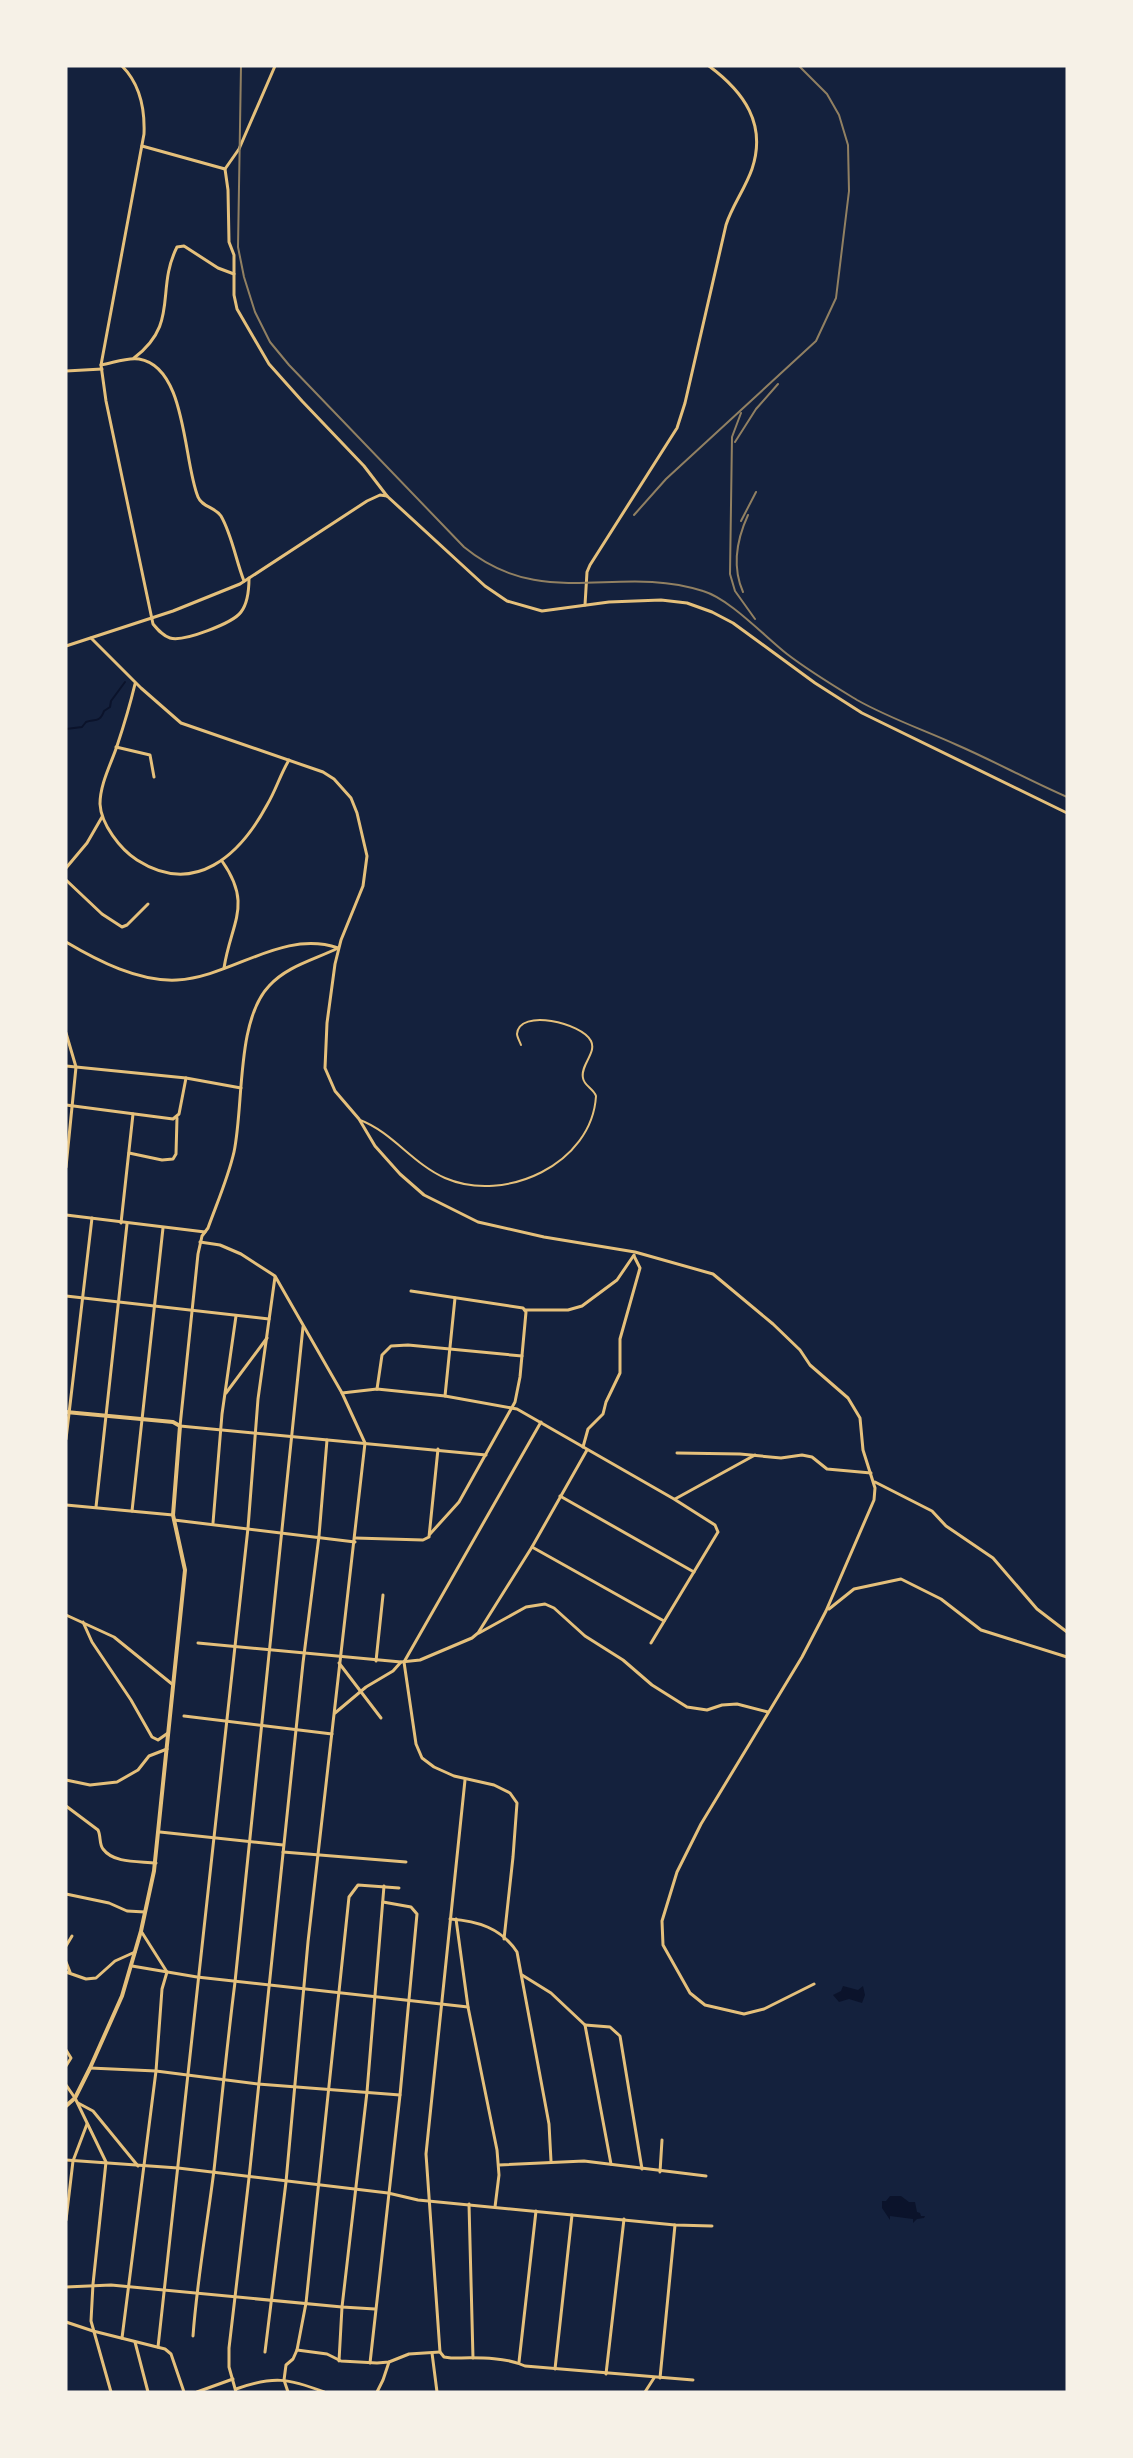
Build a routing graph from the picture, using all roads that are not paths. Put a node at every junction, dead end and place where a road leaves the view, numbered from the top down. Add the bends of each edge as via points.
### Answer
1 (122, 66) edge
2 (275, 66) edge
3 (710, 66) edge
4 (142, 146) junction
5 (225, 169) junction
6 (234, 274) junction
7 (133, 358) junction
8 (102, 367) junction
9 (66, 371) edge
10 (388, 496) junction
11 (249, 578) junction
12 (244, 581) junction
13 (585, 605) junction
14 (150, 618) junction
15 (92, 638) junction
16 (66, 646) edge
17 (135, 683) junction
18 (116, 747) junction
19 (289, 760) junction
20 (154, 777) dead end
21 (1067, 813) edge
22 (102, 816) junction
23 (222, 861) junction
24 (66, 868) edge
25 (66, 880) edge
26 (148, 904) dead end
27 (66, 942) edge
28 (339, 948) junction
29 (224, 968) junction
30 (66, 1033) edge
31 (521, 1045) dead end
32 (66, 1066) edge
33 (76, 1067) junction
34 (186, 1078) junction
35 (242, 1088) junction
36 (66, 1105) edge
37 (72, 1106) junction
38 (133, 1114) junction
39 (177, 1118) junction
40 (359, 1119) junction
41 (129, 1153) junction
42 (66, 1167) edge
43 (66, 1215) edge
44 (92, 1218) junction
45 (121, 1223) junction
46 (127, 1224) junction
47 (163, 1228) junction
48 (205, 1232) junction
49 (200, 1242) junction
50 (634, 1254) junction
51 (275, 1276) junction
52 (410, 1291) dead end
53 (66, 1296) edge
54 (82, 1297) junction
55 (455, 1298) junction
56 (120, 1302) junction
57 (154, 1305) junction
58 (193, 1310) junction
59 (526, 1310) junction
60 (236, 1316) junction
61 (269, 1319) junction
62 (304, 1327) junction
63 (267, 1337) junction
64 (450, 1348) junction
65 (522, 1356) junction
66 (378, 1389) junction
67 (342, 1393) junction
68 (224, 1395) junction
69 (445, 1396) junction
70 (511, 1409) junction
71 (68, 1412) edge
72 (107, 1416) junction
73 (143, 1420) junction
74 (541, 1422) junction
75 (180, 1426) junction
76 (221, 1430) junction
77 (255, 1433) junction
78 (292, 1437) junction
79 (66, 1439) edge
80 (327, 1440) junction
81 (365, 1443) junction
82 (438, 1449) junction
83 (585, 1449) junction
84 (677, 1453) dead end
85 (486, 1455) junction
86 (755, 1455) junction
87 (870, 1473) junction
88 (875, 1482) dead end
89 (560, 1496) junction
90 (674, 1499) junction
91 (66, 1505) edge
92 (96, 1506) junction
93 (132, 1511) junction
94 (174, 1517) junction
95 (213, 1523) junction
96 (248, 1528) junction
97 (283, 1532) junction
98 (430, 1534) junction
99 (319, 1536) junction
100 (355, 1540) junction
101 (532, 1547) junction
102 (694, 1572) junction
103 (383, 1595) dead end
104 (826, 1611) junction
105 (66, 1615) edge
106 (664, 1621) junction
107 (83, 1622) junction
108 (1067, 1632) edge
109 (478, 1633) junction
110 (198, 1643) dead end
111 (651, 1643) dead end
112 (234, 1645) junction
113 (270, 1648) junction
114 (304, 1653) junction
115 (1067, 1657) edge
116 (340, 1658) junction
117 (376, 1660) junction
118 (402, 1662) junction
119 (339, 1663) junction
120 (172, 1684) junction
121 (361, 1691) junction
122 (768, 1712) junction
123 (334, 1713) junction
124 (184, 1716) dead end
125 (381, 1718) dead end
126 (226, 1721) junction
127 (262, 1725) junction
128 (297, 1729) junction
129 (168, 1733) junction
130 (332, 1734) junction
131 (167, 1749) junction
132 (66, 1780) edge
133 (465, 1780) junction
134 (66, 1806) edge
135 (160, 1832) junction
136 (214, 1838) junction
137 (250, 1842) junction
138 (283, 1845) junction
139 (283, 1852) junction
140 (318, 1856) junction
141 (156, 1862) junction
142 (406, 1862) dead end
143 (384, 1886) junction
144 (399, 1888) dead end
145 (66, 1894) edge
146 (383, 1902) junction
147 (146, 1912) junction
148 (450, 1919) junction
149 (456, 1919) junction
150 (141, 1931) junction
151 (72, 1936) dead end
152 (504, 1938) junction
153 (66, 1946) edge
154 (136, 1952) junction
155 (66, 1962) edge
156 (132, 1966) junction
157 (68, 1972) edge
158 (166, 1972) junction
159 (522, 1975) junction
160 (197, 1978) junction
161 (235, 1982) junction
162 (814, 1984) dead end
163 (268, 1985) junction
164 (304, 1988) junction
165 (339, 1993) junction
166 (373, 1997) junction
167 (409, 2001) junction
168 (443, 2004) junction
169 (468, 2006) junction
170 (586, 2025) junction
171 (66, 2050) edge
172 (66, 2066) edge
173 (90, 2068) junction
174 (156, 2072) junction
175 (187, 2075) junction
176 (222, 2079) junction
177 (258, 2084) junction
178 (66, 2085) edge
179 (294, 2086) junction
180 (328, 2088) junction
181 (366, 2092) junction
182 (400, 2095) junction
183 (76, 2101) junction
184 (66, 2106) edge
185 (87, 2124) junction
186 (662, 2140) dead end
187 (66, 2160) edge
188 (73, 2161) junction
189 (551, 2161) junction
190 (106, 2162) junction
191 (611, 2164) junction
192 (499, 2165) junction
193 (138, 2166) junction
194 (143, 2166) junction
195 (178, 2168) junction
196 (642, 2169) junction
197 (213, 2172) junction
198 (660, 2172) junction
199 (706, 2176) dead end
200 (249, 2178) junction
201 (286, 2182) junction
202 (319, 2185) junction
203 (356, 2189) junction
204 (388, 2193) junction
205 (430, 2201) junction
206 (469, 2204) junction
207 (495, 2207) junction
208 (536, 2211) junction
209 (572, 2215) junction
210 (66, 2220) edge
211 (624, 2220) junction
212 (675, 2225) junction
213 (712, 2226) dead end
214 (93, 2284) junction
215 (127, 2286) junction
216 (66, 2287) edge
217 (163, 2290) junction
218 (196, 2294) junction
219 (236, 2296) junction
220 (270, 2300) junction
221 (306, 2303) junction
222 (342, 2308) junction
223 (375, 2309) junction
224 (66, 2322) edge
225 (93, 2331) junction
226 (193, 2336) dead end
227 (122, 2338) junction
228 (135, 2342) junction
229 (158, 2347) junction
230 (297, 2350) junction
231 (265, 2352) dead end
232 (440, 2352) junction
233 (432, 2354) junction
234 (472, 2358) junction
235 (339, 2360) junction
236 (389, 2362) junction
237 (519, 2362) junction
238 (370, 2363) junction
239 (554, 2368) junction
240 (606, 2374) junction
241 (233, 2378) junction
242 (654, 2378) junction
243 (660, 2378) junction
244 (284, 2380) junction
245 (693, 2380) dead end
246 (236, 2390) edge
247 (112, 2392) edge
248 (148, 2392) edge
249 (184, 2392) edge
250 (197, 2392) edge
251 (288, 2392) edge
252 (324, 2392) edge
253 (377, 2392) edge
254 (437, 2392) edge
255 (645, 2392) edge

1 - 4 street via 142,102 145,118
2 - 5 street via 239,150
3 - 13 street via 733,84 751,112 756,138 752,169 726,225 677,428 594,556 587,572
4 - 5 street
4 - 8 street
5 - 6 street
6 - 7 street via 218,268 184,246 177,247 158,335
6 - 10 street via 238,309 269,364
7 - 8 street
7 - 12 street via 156,368 171,384 198,498 221,516
8 - 9 street
8 - 14 street
10 - 11 street via 380,495 367,501
10 - 13 street via 486,586 507,601 542,611
11 - 12 street
11 - 14 street via 243,610 221,626 174,639 162,635
12 - 14 street
13 - 21 street via 661,600 687,603 712,612 733,623 856,709
14 - 15 street
15 - 16 street
15 - 17 street
17 - 18 street
17 - 19 street via 181,723
18 - 20 street via 150,755
18 - 22 street via 100,799
19 - 23 street via 263,812 240,845
19 - 28 street via 334,779 348,793 358,813 366,850 366,871
22 - 23 street via 130,855 157,870 187,874 203,871
22 - 24 street via 87,843
23 - 29 street via 237,887 240,905
25 - 26 street via 102,914 122,927
27 - 29 street via 128,972 160,979 187,979
28 - 29 street via 319,942 290,945
28 - 35 street via 285,972 259,998 250,1021
28 - 40 street via 330,1002 325,1068 335,1090
30 - 33 street
31 - 40 lane via 517,1035 520,1027 528,1022 569,1024 591,1041 592,1049 582,1074 585,1084 596,1096 592,1118 573,1150 558,1164 538,1174 515,1182 482,1186 454,1181 425,1167 375,1126
32 - 33 street
33 - 34 street
33 - 37 street
34 - 35 street
34 - 39 street
35 - 48 street via 233,1157
36 - 37 street
37 - 38 street
37 - 42 street
38 - 39 street
38 - 41 street
39 - 41 street via 176,1154 173,1159
40 - 50 street via 386,1160 424,1195 448,1208 494,1226
41 - 45 street
43 - 44 street
44 - 45 street
44 - 54 street
45 - 46 street
46 - 47 street
46 - 56 street
47 - 48 street
47 - 57 street
48 - 49 street
49 - 51 street via 241,1254
49 - 58 street
50 - 59 street via 617,1280 582,1306 568,1310
50 - 83 street via 640,1268 620,1339 620,1373 604,1414 588,1429
50 - 87 street via 713,1274 773,1324 810,1365 848,1398 860,1418 864,1458
51 - 61 street
51 - 62 street
52 - 55 street
53 - 54 street
54 - 56 street
54 - 71 street
55 - 59 street
55 - 64 street
56 - 57 street
56 - 72 street
57 - 58 street
57 - 73 street
58 - 60 street
58 - 75 street
59 - 65 street
60 - 61 street
60 - 68 street
61 - 63 street
62 - 67 street
62 - 78 street
63 - 68 street
63 - 77 street
64 - 65 street
64 - 66 street via 391,1346 382,1355
64 - 69 street
65 - 70 street via 518,1394
66 - 67 street
66 - 69 street
67 - 81 street
68 - 76 street
69 - 70 street
70 - 74 street via 522,1411
70 - 85 street
71 - 72 street
71 - 79 street
72 - 73 street
72 - 92 street
73 - 75 street via 173,1422
73 - 93 street
74 - 83 street
74 - 118 street
75 - 76 street
75 - 94 street
76 - 77 street
76 - 95 street
77 - 78 street
77 - 96 street
78 - 80 street
78 - 97 street
80 - 81 street
80 - 99 street
81 - 82 street
81 - 100 street
82 - 85 street
82 - 98 street
83 - 89 street
83 - 90 street
84 - 86 street
85 - 98 street via 459,1502
86 - 87 street via 781,1458 807,1455 827,1469
86 - 90 street
87 - 104 street via 875,1488 874,1500
88 - 108 street via 932,1511 946,1526 993,1558 1037,1609
89 - 101 street
89 - 102 street
90 - 102 street via 718,1528
91 - 92 street
92 - 93 street
93 - 94 street
94 - 95 street
94 - 120 street via 186,1570
95 - 96 street
96 - 97 street
96 - 112 street
97 - 99 street
97 - 113 street
98 - 100 street via 423,1540
99 - 100 street
99 - 114 street
100 - 116 street
101 - 106 street
101 - 109 street
102 - 106 street
103 - 117 street
104 - 115 street via 854,1589 901,1579 941,1599 981,1630
104 - 122 street
105 - 107 street
106 - 111 street
107 - 120 street via 114,1637
107 - 129 street via 92,1642 152,1737 158,1740
109 - 118 street via 428,1657
109 - 122 street via 526,1607 545,1604 554,1608 584,1636 687,1707 707,1710 737,1704
110 - 112 street
112 - 113 street
112 - 126 street
113 - 114 street
113 - 127 street
114 - 116 street
114 - 128 street
116 - 117 street
116 - 119 street
117 - 118 street
118 - 121 street
118 - 133 street via 419,1751 434,1768
119 - 121 street
119 - 123 street
120 - 129 street
121 - 123 street
121 - 125 street
122 - 162 street via 676,1872 662,1921 663,1945 690,1993 705,2005 744,2014 764,2009
123 - 130 street
124 - 126 street
126 - 127 street
126 - 136 street
127 - 128 street
127 - 137 street
128 - 130 street
128 - 138 street
129 - 131 street
130 - 140 street
131 - 132 street via 150,1756 138,1770 117,1782 90,1785
131 - 135 street
133 - 148 street
133 - 152 street via 494,1785 510,1794 517,1803
134 - 141 street via 98,1830 101,1847 106,1852 128,1861
135 - 136 street
135 - 141 street
136 - 137 street
136 - 160 street
137 - 138 street
137 - 161 street
138 - 139 street
139 - 140 street
139 - 163 street
140 - 142 street
140 - 164 street
141 - 147 street
143 - 144 street
143 - 146 street
143 - 165 street via 358,1885 349,1897
145 - 147 street via 110,1903 127,1911
146 - 166 street
146 - 167 street via 412,1906 417,1914
147 - 150 street
148 - 149 street
148 - 168 street
149 - 152 street via 477,1921
149 - 169 street
150 - 154 street
150 - 158 street
151 - 153 street
152 - 159 street via 517,1952
154 - 156 street
154 - 157 street via 115,1961 96,1978 86,1979
155 - 157 street
156 - 158 street
156 - 173 street
158 - 160 street
158 - 174 street
159 - 170 street via 550,1993
159 - 189 street via 549,2124
160 - 161 street
160 - 175 street
161 - 163 street
161 - 176 street
163 - 164 street
163 - 177 street
164 - 165 street
164 - 179 street
165 - 166 street
165 - 180 street
166 - 167 street
166 - 181 street
167 - 168 street
167 - 182 street
168 - 169 street
168 - 205 street via 426,2154
169 - 192 street
170 - 191 street
170 - 196 street via 610,2027 620,2036
171 - 172 street via 71,2058
173 - 174 street
173 - 183 street
174 - 175 street
174 - 194 street
175 - 176 street
175 - 195 street
176 - 177 street
176 - 197 street
177 - 179 street
177 - 200 street
178 - 183 street
179 - 180 street
179 - 201 street
180 - 181 street
180 - 202 street
181 - 182 street
181 - 203 street
182 - 204 street
183 - 184 street
183 - 185 street
183 - 193 street via 92,2111
185 - 188 street
185 - 190 street
186 - 198 street
187 - 188 street
188 - 190 street
188 - 210 street
189 - 191 street
189 - 192 street
190 - 193 street
190 - 214 street
191 - 196 street
192 - 207 street
193 - 194 street
194 - 195 street
194 - 215 street
195 - 197 street
195 - 217 street
196 - 198 street
197 - 200 street
197 - 218 street
198 - 199 street
200 - 201 street
200 - 219 street
201 - 202 street
201 - 220 street
202 - 203 street
202 - 221 street
203 - 204 street
203 - 222 street
204 - 205 street
204 - 223 street
205 - 206 street
205 - 232 street
206 - 207 street
206 - 234 street
207 - 208 street
208 - 209 street
208 - 237 street
209 - 211 street
209 - 239 street
211 - 212 street
211 - 240 street
212 - 213 street
212 - 243 street
214 - 215 street
214 - 216 street
214 - 225 street
215 - 217 street
215 - 227 street
217 - 218 street
217 - 229 street
218 - 219 street
218 - 226 street
219 - 220 street
219 - 241 street via 229,2348 229,2367
220 - 221 street
220 - 231 street
221 - 222 street
221 - 230 street
222 - 223 street
222 - 235 street
223 - 238 street
224 - 225 street
225 - 227 street
225 - 247 street
227 - 228 street
228 - 229 street
228 - 248 street
229 - 249 street via 171,2354
230 - 235 street via 327,2354
230 - 244 street via 287,2363
232 - 233 street
232 - 234 street via 448,2358
233 - 236 street via 409,2354
233 - 254 street
234 - 237 street
235 - 238 street
236 - 238 street
236 - 253 street
237 - 239 street via 525,2366
239 - 240 street
240 - 242 street
241 - 246 street
241 - 250 street
242 - 243 street
242 - 255 street
243 - 245 street
244 - 246 street via 271,2379
244 - 251 street
244 - 252 street

